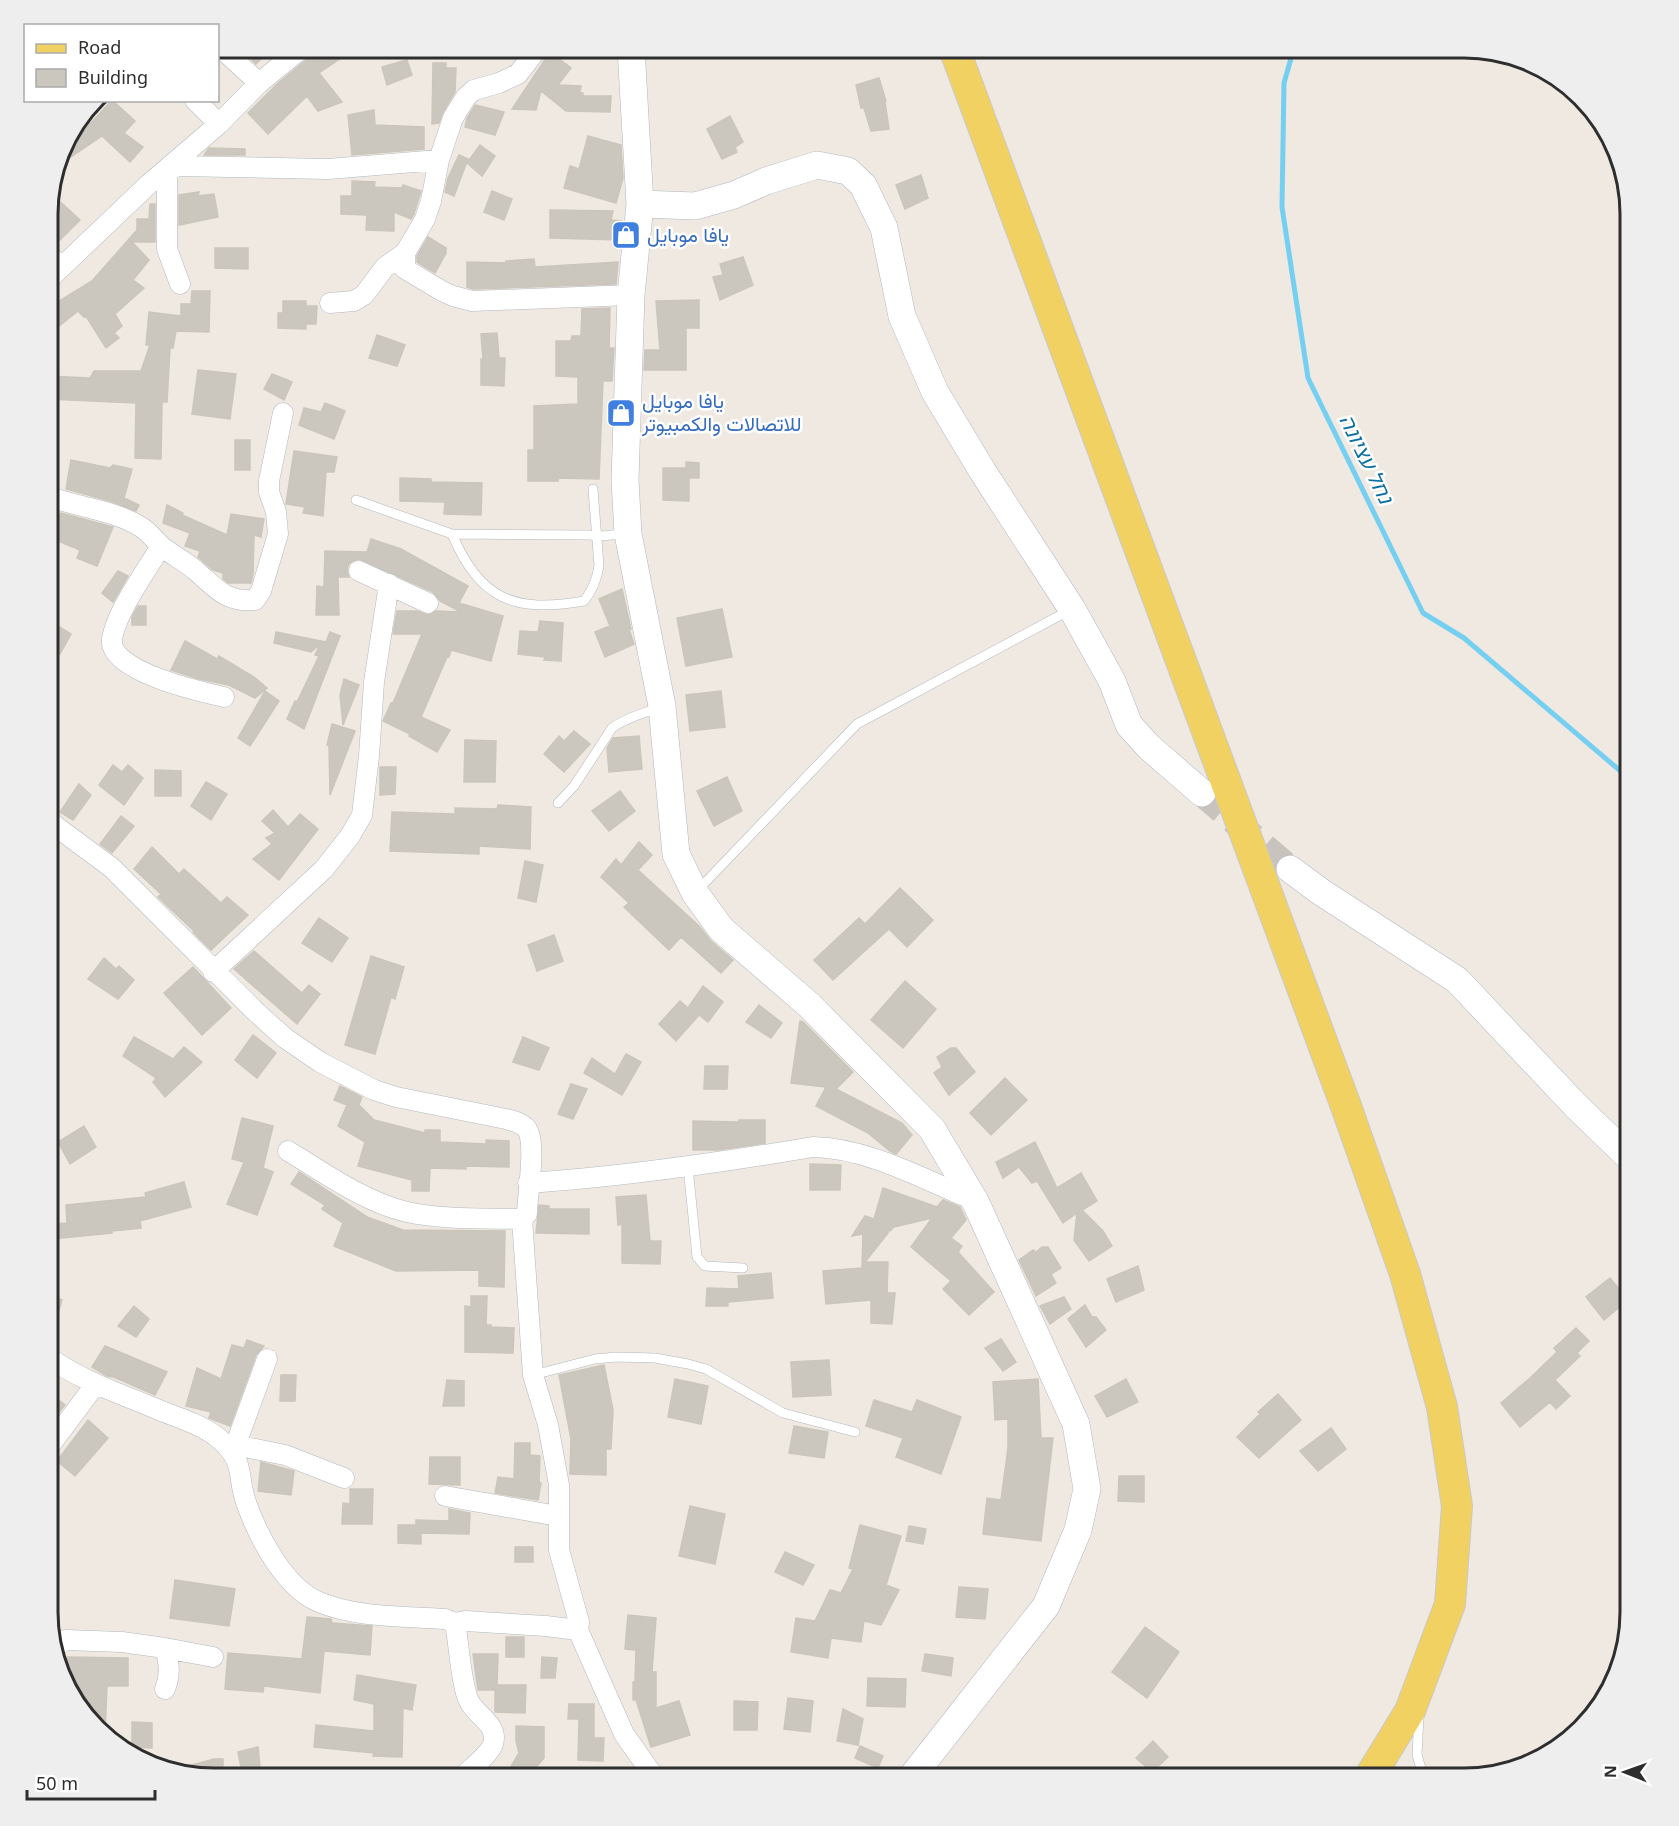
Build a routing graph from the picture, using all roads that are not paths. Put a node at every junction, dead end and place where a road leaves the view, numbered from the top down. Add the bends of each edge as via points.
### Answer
1 (233, 59) edge
2 (288, 59) edge
3 (530, 59) edge
4 (632, 59) edge
5 (958, 59) edge
6 (259, 83) junction
7 (197, 102) edge
8 (219, 123) junction
9 (439, 160) junction
10 (167, 170) junction
11 (640, 204) junction
12 (405, 253) junction
13 (59, 261) edge
14 (180, 284) dead end
15 (631, 295) junction
16 (330, 303) dead end
17 (283, 412) dead end
18 (593, 489) dead end
19 (59, 500) edge
20 (356, 500) dead end
21 (452, 534) junction
22 (628, 534) junction
23 (598, 538) junction
24 (161, 546) junction
25 (359, 571) dead end
26 (389, 584) junction
27 (428, 603) dead end
28 (1072, 609) junction
29 (224, 697) dead end
30 (662, 706) junction
31 (1202, 793) tunnel mouth
32 (558, 803) dead end
33 (59, 828) edge
34 (1290, 869) tunnel mouth
35 (694, 893) junction
36 (213, 972) junction
37 (1620, 1148) edge
38 (288, 1151) dead end
39 (688, 1167) junction
40 (528, 1183) junction
41 (971, 1197) junction
42 (522, 1219) junction
43 (743, 1268) dead end
44 (267, 1359) dead end
45 (58, 1365) edge
46 (533, 1375) junction
47 (96, 1385) junction
48 (855, 1432) dead end
49 (58, 1435) edge
50 (234, 1448) junction
51 (344, 1478) dead end
52 (445, 1496) dead end
53 (558, 1516) junction
54 (455, 1623) junction
55 (578, 1630) junction
56 (62, 1642) edge
57 (1435, 1643) junction
58 (165, 1647) junction
59 (213, 1657) dead end
60 (165, 1689) dead end
61 (472, 1767) edge
62 (647, 1767) edge
63 (920, 1767) edge
64 (1376, 1767) edge
65 (1421, 1767) edge

1 - 6 street
2 - 6 street
3 - 9 street via 518,74 474,90 466,97 453,118
4 - 11 main road
5 - 57 main road via 1405,1274 1442,1407 1457,1506 1450,1604
6 - 8 street
7 - 8 street
8 - 10 street
9 - 10 street via 328,169 178,166
9 - 12 street via 425,219
10 - 13 street
10 - 14 street via 167,249
11 - 15 main road
11 - 28 main road via 695,206 817,165 848,171 862,185 884,228 902,316 935,392
12 - 15 street via 405,269 462,299
12 - 16 street via 385,267 364,295 354,301
15 - 22 main road via 625,480
17 - 24 street via 269,481 279,534 255,600 221,594
18 - 23 lane
19 - 24 street via 99,509 140,526
20 - 21 lane
21 - 23 lane
21 - 23 lane via 488,589 511,601 550,605 584,601 597,576
22 - 23 lane
22 - 30 main road
24 - 29 street via 118,622 111,641 114,653 161,680
25 - 26 street
26 - 27 street
26 - 36 street via 374,682 362,815 324,869
28 - 31 main road via 1112,681 1129,725
28 - 35 lane via 857,724
30 - 32 lane via 612,728 574,786
30 - 35 main road via 676,854
33 - 36 street via 112,868
34 - 37 main road via 1457,980
35 - 41 main road via 721,929 809,1005 932,1129
36 - 40 street via 285,1038 346,1077 396,1097 518,1122 530,1137
38 - 42 street via 355,1191 406,1212
39 - 40 street
39 - 41 street via 831,1147 902,1169
39 - 43 lane via 697,1257 705,1266
40 - 42 street via 527,1214
41 - 63 main road via 1076,1424 1087,1489 1078,1530 1046,1606
42 - 46 street
44 - 50 street
45 - 47 street
46 - 48 lane via 595,1359 655,1358 706,1370 783,1413
46 - 53 street via 552,1443
47 - 49 street
47 - 50 street via 195,1424
50 - 51 street via 285,1455
50 - 54 street via 246,1504 257,1532 283,1571 305,1594 319,1602 362,1612
52 - 53 street
53 - 55 street via 559,1550
54 - 55 street
54 - 61 street via 465,1691 493,1732 490,1750
55 - 62 street via 624,1734
56 - 58 street via 122,1642
57 - 64 main road via 1410,1711
57 - 65 lane via 1419,1714 1417,1755
58 - 59 street
58 - 60 street via 170,1666

